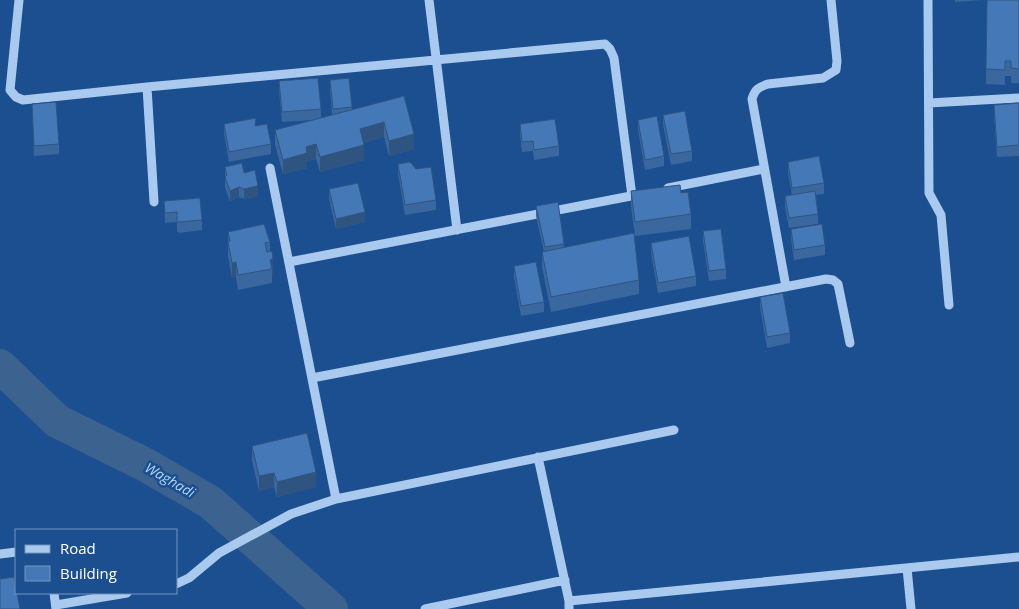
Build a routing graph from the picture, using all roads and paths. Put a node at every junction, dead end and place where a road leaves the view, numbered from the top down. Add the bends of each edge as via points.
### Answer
1 (19, 0) edge
2 (429, 0) edge
3 (831, 0) edge
4 (928, 0) edge
5 (436, 60) junction
6 (146, 87) junction
7 (1019, 98) edge
8 (929, 102) junction
9 (270, 168) dead end
10 (764, 169) junction
11 (660, 190) edge
12 (154, 202) dead end
13 (457, 230) junction
14 (289, 262) junction
15 (786, 287) junction
16 (950, 306) dead end
17 (850, 343) dead end
18 (312, 378) junction
19 (674, 430) dead end
20 (538, 457) junction
21 (336, 499) junction
22 (15, 552) edge
23 (0, 554) edge
24 (1019, 557) edge
25 (907, 568) junction
26 (565, 580) junction
27 (178, 583) edge
28 (54, 594) edge
29 (122, 594) edge
30 (569, 605) edge
31 (56, 607) edge
32 (424, 609) edge
33 (911, 609) edge

1 - 6 street via 10,90 16,97 23,100
2 - 5 street
3 - 10 street via 836,70 823,78 768,84 754,92 752,99
4 - 8 street
5 - 6 street
5 - 13 street
5 - 13 street via 604,44 614,58 637,195
6 - 12 street
7 - 8 street
8 - 16 street via 929,193 941,215
9 - 14 street
10 - 11 street
10 - 15 street
13 - 14 street
14 - 18 street
15 - 17 street via 826,279 838,284
15 - 18 street
18 - 21 street
19 - 20 street
20 - 21 street
20 - 26 street
21 - 27 street via 291,514 219,553
22 - 23 street
24 - 25 street
25 - 30 street
25 - 33 street
26 - 30 street
26 - 32 street
28 - 31 street
29 - 31 street

